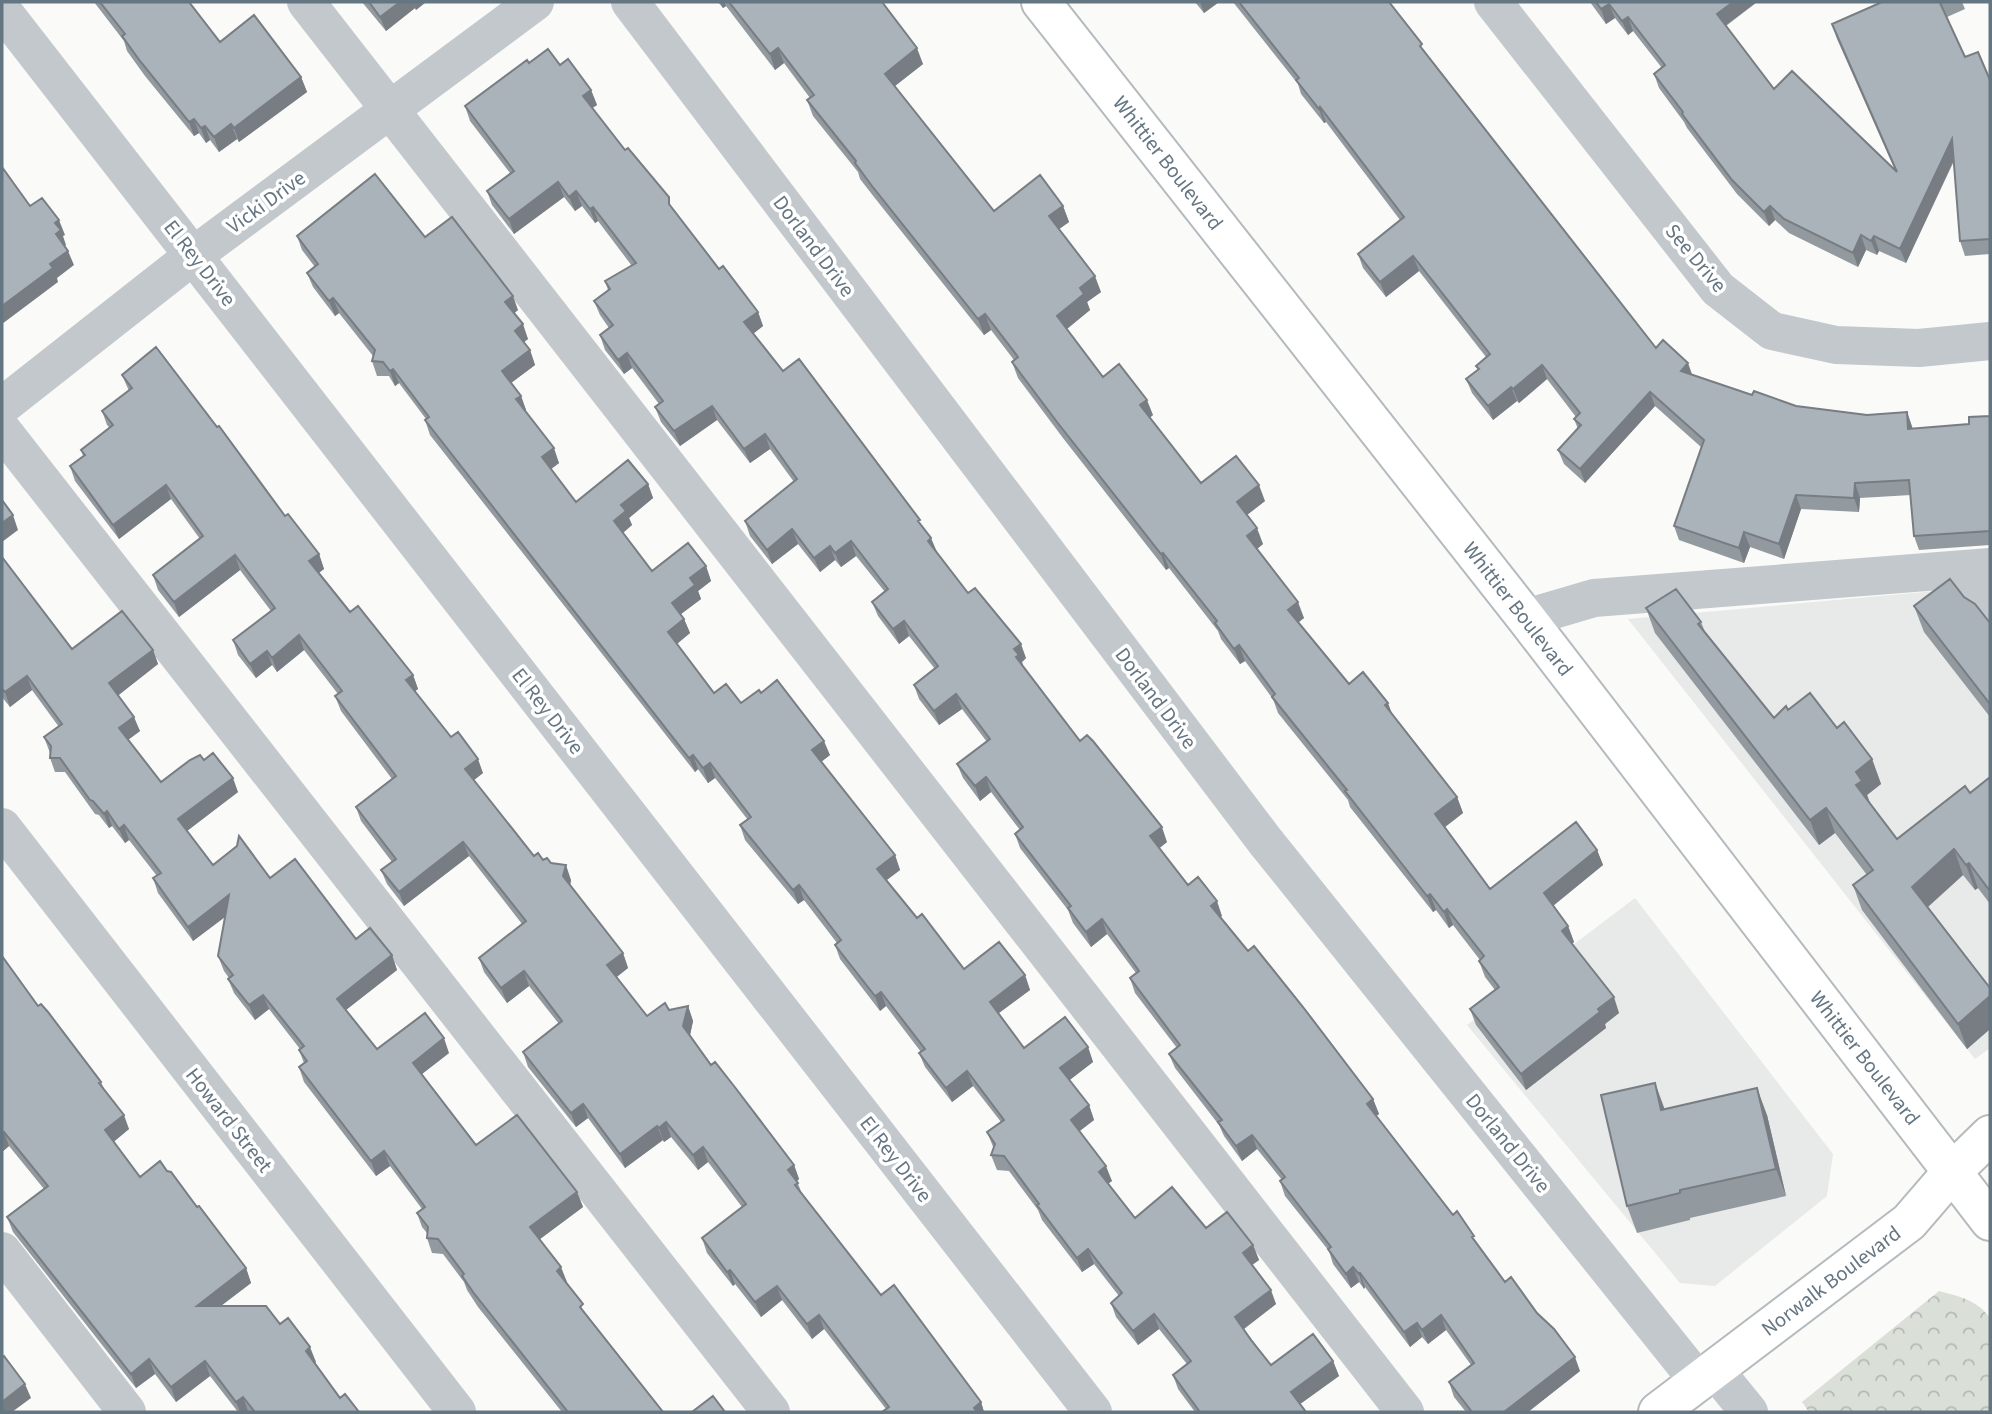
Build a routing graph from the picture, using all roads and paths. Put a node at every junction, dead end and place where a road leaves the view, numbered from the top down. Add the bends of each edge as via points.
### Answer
1 (306, 2) edge
2 (535, 2) edge
3 (629, 2) edge
4 (1041, 2) edge
5 (1493, 2) edge
6 (2, 10) edge
7 (391, 110) junction
8 (194, 255) junction
9 (1990, 341) edge
10 (2, 406) edge
11 (2, 430) edge
12 (1975, 568) edge
13 (1990, 608) edge
14 (1526, 618) junction
15 (2, 827) edge
16 (1990, 1135) edge
17 (1953, 1171) junction
18 (1990, 1220) edge
19 (2, 1251) edge
20 (1706, 1375) junction
21 (127, 1412) edge
22 (457, 1412) edge
23 (771, 1412) edge
24 (1093, 1412) edge
25 (1405, 1412) edge
26 (1658, 1412) edge
27 (1749, 1412) edge

1 - 7 street
2 - 7 street, Vicki Drive
3 - 20 street, Dorland Drive via 1265,841
4 - 14 main road, Whittier Boulevard
5 - 9 street, See Drive via 1718,289 1772,331 1836,345 1919,348
6 - 8 street, El Rey Drive
7 - 8 street, Vicki Drive
7 - 25 street
8 - 10 street, Vicki Drive
8 - 24 street, El Rey Drive
11 - 23 street
12 - 13 street
12 - 14 street via 1594,598
14 - 17 main road, Whittier Boulevard
15 - 22 street, Howard Street
16 - 17 main road, Norwalk Boulevard
17 - 18 main road, Whittier Boulevard
17 - 20 main road, Norwalk Boulevard via 1909,1222
19 - 21 street
20 - 26 main road, Norwalk Boulevard
20 - 27 street, Dorland Drive

